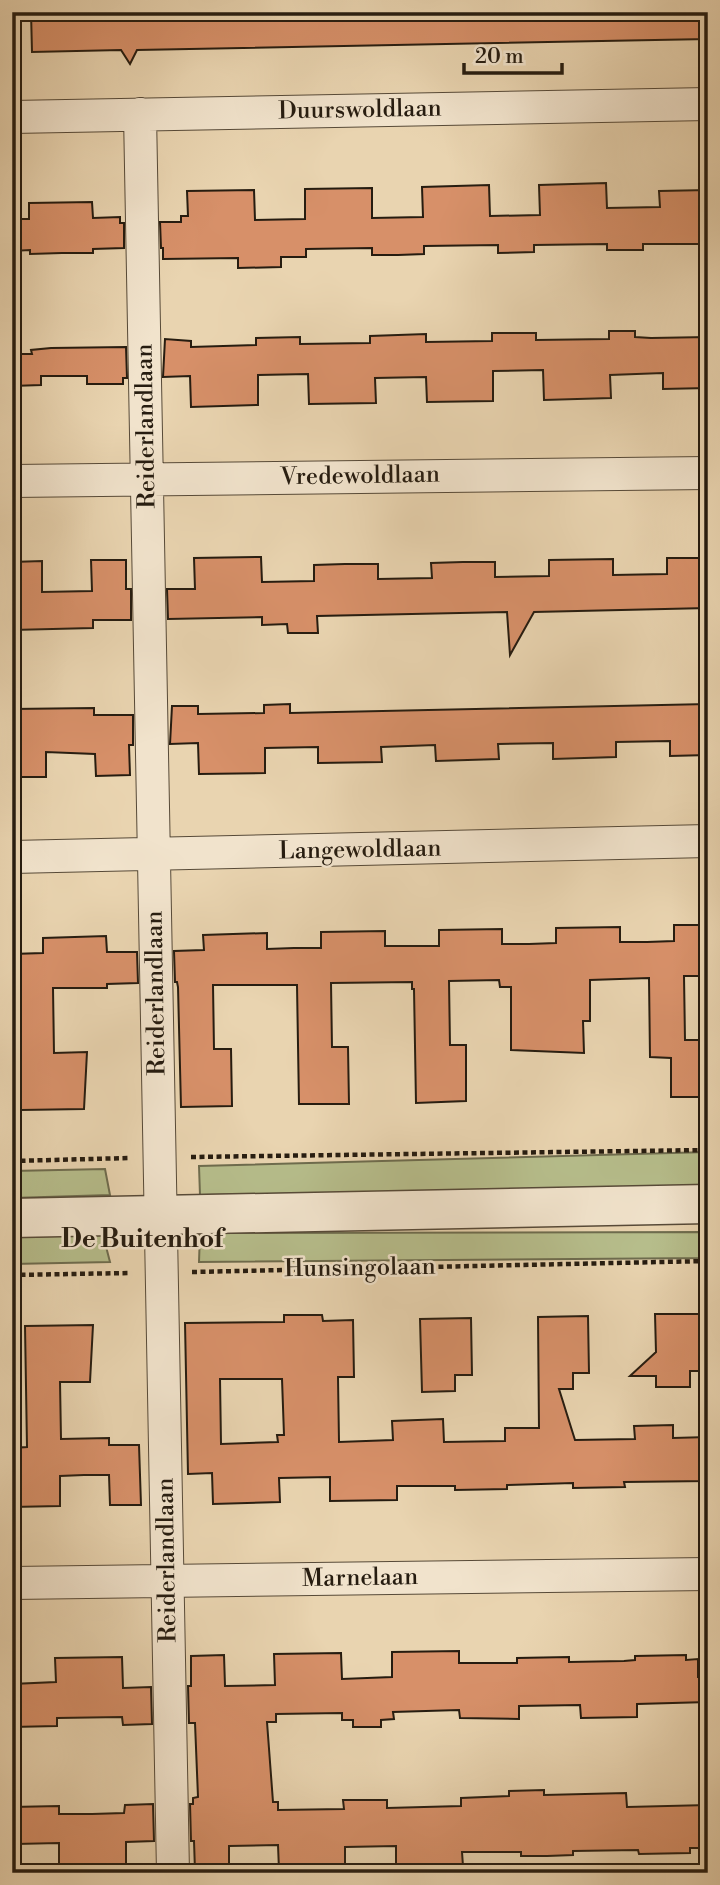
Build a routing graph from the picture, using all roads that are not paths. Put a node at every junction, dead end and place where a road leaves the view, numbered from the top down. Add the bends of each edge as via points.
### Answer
1 (708, 104) edge
2 (140, 114) junction
3 (12, 117) edge
4 (708, 473) edge
5 (146, 478) junction
6 (12, 481) edge
7 (708, 841) edge
8 (154, 855) junction
9 (12, 857) edge
10 (708, 1204) edge
11 (160, 1213) junction
12 (12, 1218) edge
13 (708, 1574) edge
14 (167, 1580) junction
15 (12, 1583) edge
16 (173, 1873) edge

1 - 2 street, Duurswoldlaan
2 - 3 street, Duurswoldlaan
2 - 5 street, Reiderlandlaan
4 - 5 street, Vredewoldlaan
5 - 6 street, Vredewoldlaan
5 - 8 street, Reiderlandlaan
7 - 8 street, Langewoldlaan
8 - 9 street, Langewoldlaan
8 - 11 street, Reiderlandlaan
10 - 11 street
11 - 12 street
11 - 14 street, Reiderlandlaan
13 - 14 street, Marnelaan
14 - 15 street, Marnelaan
14 - 16 street, Reiderlandlaan

